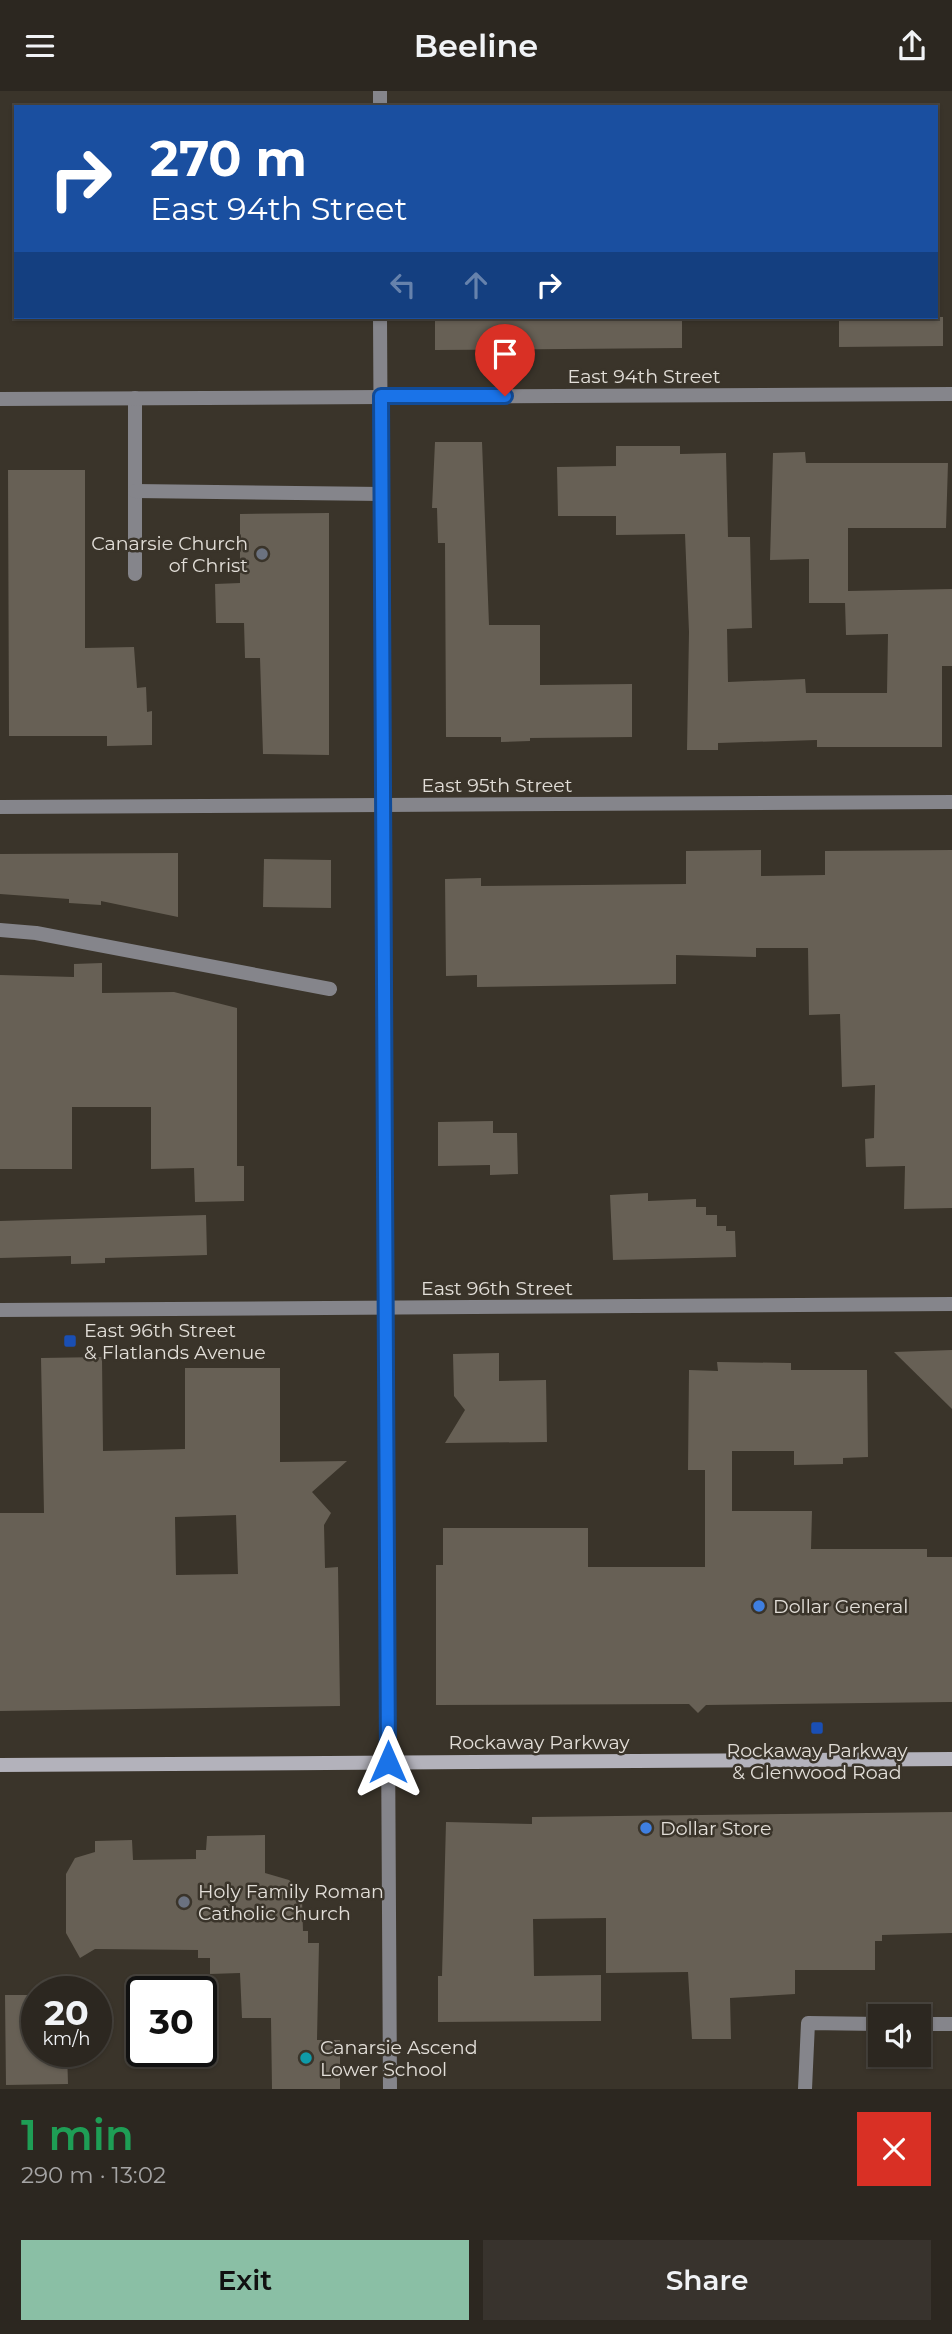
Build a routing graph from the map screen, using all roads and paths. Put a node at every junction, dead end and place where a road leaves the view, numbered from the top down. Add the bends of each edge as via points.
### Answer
1 (380, 319) edge
2 (952, 394) edge
3 (381, 396) junction
4 (135, 398) junction
5 (0, 399) edge
6 (135, 491) junction
7 (382, 494) junction
8 (135, 574) dead end
9 (952, 802) edge
10 (383, 805) junction
11 (0, 807) edge
12 (0, 930) edge
13 (330, 989) dead end
14 (952, 1304) edge
15 (385, 1308) junction
16 (0, 1310) edge
17 (952, 1759) edge
18 (388, 1762) junction
19 (0, 1765) edge
20 (868, 2024) edge
21 (931, 2024) edge
22 (952, 2024) edge
23 (390, 2089) edge
24 (806, 2089) edge

1 - 3 street
2 - 3 street, East 94th Street
3 - 4 street, East 94th Street
3 - 7 street
4 - 5 street, East 94th Street
4 - 6 street
6 - 7 street
6 - 8 street
7 - 10 street
9 - 10 street, East 95th Street
10 - 11 street, East 95th Street
10 - 15 street
12 - 13 street
14 - 15 street, East 96th Street
15 - 16 street, East 96th Street
15 - 18 street
17 - 18 street, Rockaway Parkway
18 - 19 street, Rockaway Parkway
18 - 23 street
20 - 24 street via 808,2023
21 - 22 street

